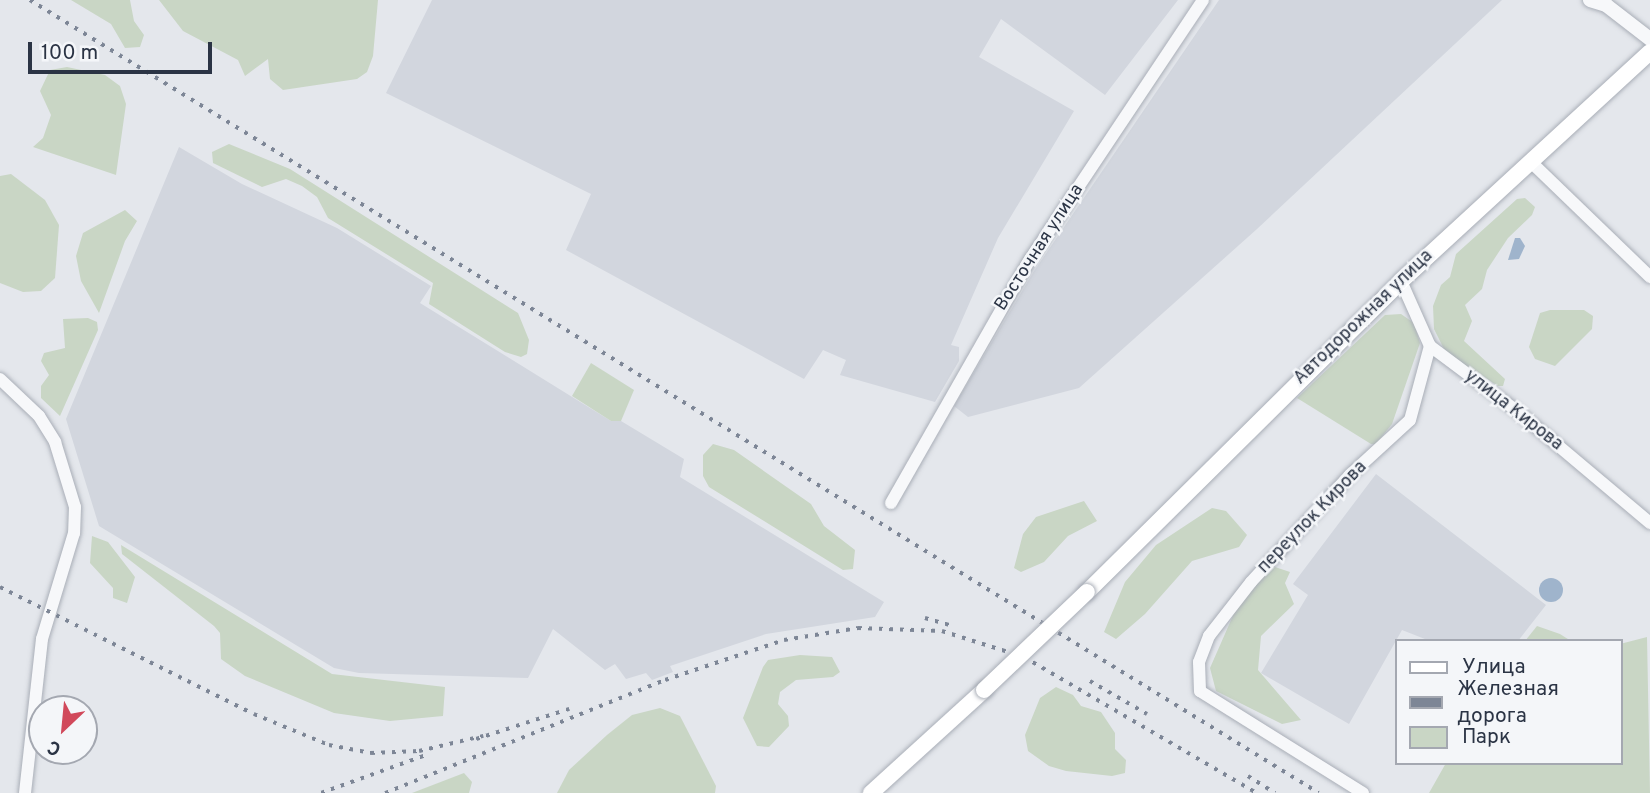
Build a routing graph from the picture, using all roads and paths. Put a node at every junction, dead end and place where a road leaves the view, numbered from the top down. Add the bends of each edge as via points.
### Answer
1 (1203, 0) edge
2 (1590, 0) edge
3 (1650, 39) edge
4 (1650, 52) edge
5 (1530, 161) junction
6 (1650, 277) edge
7 (1401, 281) junction
8 (1430, 346) junction
9 (0, 379) edge
10 (891, 503) dead end
11 (1650, 523) edge
12 (25, 793) edge
13 (871, 793) edge
14 (1363, 793) edge

1 - 10 street, Восточная улица via 1031,258
2 - 3 street via 1606,5
4 - 5 main road, Автодорожная улица
5 - 6 street
5 - 7 main road, Автодорожная улица
7 - 8 street, улица Кирова
7 - 13 main road, Автодорожная улица, bridge via 1087,592
8 - 11 street, улица Кирова via 1517,411
8 - 14 street, переулок Кирова via 1410,420 1350,475 1230,607 1203,649 1200,691
9 - 12 street via 31,407 55,442 75,507 74,533 42,639

